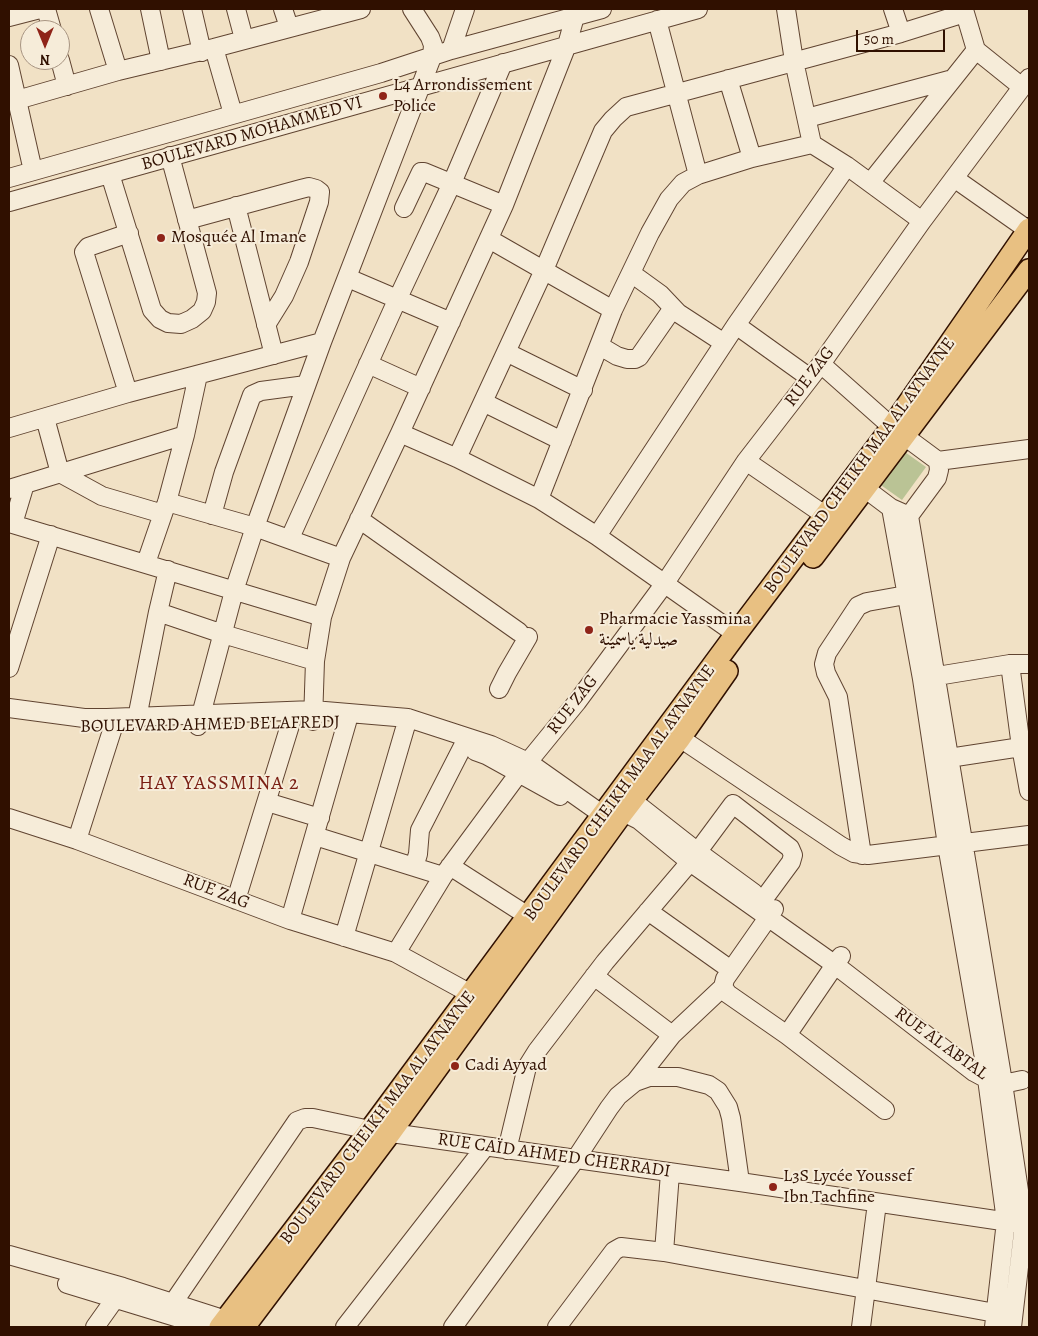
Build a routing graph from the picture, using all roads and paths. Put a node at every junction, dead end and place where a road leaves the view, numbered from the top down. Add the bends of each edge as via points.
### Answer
1 (40, 9) edge
2 (100, 9) edge
3 (150, 9) edge
4 (192, 9) edge
5 (236, 9) edge
6 (283, 9) edge
7 (361, 9) edge
8 (412, 9) edge
9 (465, 9) edge
10 (602, 9) edge
11 (698, 9) edge
12 (786, 9) edge
13 (894, 9) edge
14 (970, 11) edge
15 (333, 12) edge
16 (576, 12) edge
17 (9, 17) edge
18 (657, 20) junction
19 (289, 27) junction
20 (901, 33) junction
21 (244, 39) junction
22 (567, 45) junction
23 (208, 50) junction
24 (451, 50) junction
25 (976, 50) junction
26 (432, 57) junction
27 (794, 61) junction
28 (161, 62) junction
29 (503, 63) junction
30 (63, 70) edge
31 (118, 71) junction
32 (10, 73) edge
33 (728, 79) junction
34 (952, 79) junction
35 (1026, 82) edge
36 (422, 85) junction
37 (67, 86) junction
38 (677, 92) junction
39 (17, 100) junction
40 (233, 114) junction
41 (807, 118) junction
42 (812, 144) junction
43 (170, 156) junction
44 (752, 158) junction
45 (847, 166) junction
46 (33, 171) junction
47 (110, 174) junction
48 (698, 175) junction
49 (12, 177) edge
50 (954, 178) junction
51 (452, 183) junction
52 (870, 183) junction
53 (15, 201) edge
54 (504, 205) junction
55 (236, 206) junction
56 (404, 208) dead end
57 (187, 220) junction
58 (922, 221) junction
59 (1029, 229) edge
60 (129, 233) junction
61 (489, 239) junction
62 (544, 270) junction
63 (1029, 270) edge
64 (631, 273) junction
65 (348, 278) junction
66 (398, 298) junction
67 (673, 308) junction
68 (613, 310) junction
69 (451, 322) junction
70 (266, 325) junction
71 (736, 325) junction
72 (322, 342) junction
73 (724, 343) junction
74 (600, 346) junction
75 (506, 352) junction
76 (274, 355) junction
77 (368, 364) junction
78 (815, 371) junction
79 (198, 375) junction
80 (306, 385) junction
81 (421, 388) junction
82 (583, 390) junction
83 (128, 393) junction
84 (483, 402) junction
85 (46, 418) junction
86 (9, 428) edge
87 (898, 432) junction
88 (400, 433) junction
89 (185, 435) junction
90 (562, 441) junction
91 (1029, 449) edge
92 (457, 458) junction
93 (1029, 458) edge
94 (746, 462) junction
95 (936, 462) junction
96 (60, 473) junction
97 (860, 484) junction
98 (17, 486) edge
99 (539, 499) junction
100 (165, 508) junction
101 (891, 508) junction
102 (212, 515) junction
103 (826, 516) junction
104 (909, 516) junction
105 (358, 520) junction
106 (11, 524) edge
107 (255, 527) junction
108 (51, 535) junction
109 (597, 536) junction
110 (290, 538) junction
111 (341, 558) junction
112 (146, 563) junction
113 (168, 570) junction
114 (665, 583) junction
115 (234, 590) junction
116 (914, 593) junction
117 (158, 612) junction
118 (322, 617) junction
119 (223, 634) junction
120 (736, 634) junction
121 (315, 661) junction
122 (10, 662) edge
123 (1010, 664) junction
124 (1029, 664) edge
125 (929, 677) junction
126 (499, 689) dead end
127 (9, 708) edge
128 (313, 716) junction
129 (137, 718) junction
130 (9, 720) edge
131 (199, 720) junction
132 (291, 722) junction
133 (347, 722) junction
134 (114, 724) junction
135 (406, 724) junction
136 (680, 738) junction
137 (463, 746) junction
138 (1021, 746) junction
139 (948, 758) junction
140 (523, 768) junction
141 (747, 783) junction
142 (1029, 791) edge
143 (267, 802) junction
144 (733, 804) junction
145 (610, 811) junction
146 (9, 818) edge
147 (320, 818) junction
148 (1029, 835) edge
149 (315, 836) junction
150 (77, 840) junction
151 (955, 844) junction
152 (370, 853) junction
153 (862, 855) junction
154 (694, 857) junction
155 (414, 867) junction
156 (446, 871) junction
157 (236, 900) junction
158 (768, 909) junction
159 (648, 911) junction
160 (528, 916) junction
161 (290, 920) junction
162 (344, 937) junction
163 (396, 952) junction
164 (837, 960) junction
165 (732, 970) junction
166 (594, 976) junction
167 (723, 987) junction
168 (471, 994) junction
169 (672, 1035) junction
170 (787, 1035) junction
171 (994, 1074) junction
172 (1026, 1080) edge
173 (635, 1082) junction
174 (885, 1110) dead end
175 (380, 1132) junction
176 (485, 1147) junction
177 (507, 1150) junction
178 (575, 1160) junction
179 (670, 1173) junction
180 (740, 1182) junction
181 (877, 1203) junction
182 (1006, 1221) junction
183 (1026, 1224) edge
184 (664, 1252) junction
185 (9, 1255) edge
186 (9, 1267) edge
187 (867, 1288) junction
188 (119, 1292) junction
189 (170, 1308) junction
190 (994, 1320) edge
191 (1012, 1322) edge
192 (225, 1325) edge
193 (95, 1327) edge
194 (345, 1327) edge
195 (453, 1327) edge
196 (557, 1327) edge
197 (861, 1327) edge

1 - 17 street
2 - 31 street
3 - 28 street
4 - 23 street
5 - 21 street
6 - 19 street
7 - 15 street
8 - 26 street via 430,36
9 - 24 street
10 - 16 street, BOULEVARD MOHAMMED VI
11 - 18 street, BOULEVARD MOHAMMED VI
12 - 27 street
13 - 20 street
14 - 20 street
14 - 25 street
15 - 19 street
16 - 22 street
16 - 24 street, BOULEVARD MOHAMMED VI
18 - 22 street, BOULEVARD MOHAMMED VI
18 - 38 street
19 - 21 street
20 - 27 street
21 - 23 street
22 - 29 street, BOULEVARD MOHAMMED VI
22 - 54 street
23 - 28 street
23 - 40 street
24 - 26 street, BOULEVARD MOHAMMED VI
25 - 34 street
25 - 35 street
26 - 36 street
26 - 40 street, BOULEVARD MOHAMMED VI
27 - 33 street
27 - 41 street
28 - 31 street
29 - 36 street, BOULEVARD MOHAMMED VI
29 - 51 street
30 - 37 street
31 - 37 street
32 - 39 street
33 - 38 street
33 - 44 street
34 - 41 street
34 - 52 street
35 - 50 street, RUE ZAG
36 - 43 street, BOULEVARD MOHAMMED VI
36 - 65 street
37 - 39 street
38 - 48 street
38 - 62 street via 626,107 603,131
39 - 46 street
40 - 46 street, BOULEVARD MOHAMMED VI
41 - 42 street
42 - 44 street
42 - 45 street
43 - 47 street, BOULEVARD MOHAMMED VI
43 - 57 street
44 - 48 street
45 - 52 street
45 - 71 street
46 - 49 street, BOULEVARD MOHAMMED VI
47 - 53 street, BOULEVARD MOHAMMED VI
47 - 60 street
48 - 64 street via 683,183 670,199
49 - 53 street
50 - 58 street, RUE ZAG
50 - 59 street
51 - 54 street
51 - 56 street via 421,172
51 - 66 street
52 - 58 street
54 - 61 street
55 - 57 street
55 - 70 street
55 - 70 street via 309,187 320,192 299,262
57 - 60 street via 207,293 202,312 180,324 168,323 152,310
58 - 78 street, RUE ZAG
59 - 87 main road, BOULEVARD CHEIKH MAA AL AYNAYNE
60 - 83 street via 88,247 84,252
61 - 62 street
61 - 69 street
62 - 68 street
62 - 75 street
63 - 87 main road, BOULEVARD CHEIKH MAA AL AYNAYNE
64 - 67 street
64 - 68 street
65 - 66 street
65 - 72 street
66 - 69 street
66 - 77 street
67 - 73 street
67 - 74 street via 639,357 627,359
68 - 74 street
69 - 81 street
70 - 76 street
71 - 73 street
71 - 78 street
72 - 76 street
72 - 80 street
73 - 109 street
74 - 82 street
75 - 82 street
75 - 84 street
76 - 79 street
77 - 81 street
77 - 110 street
78 - 87 street
78 - 94 street, RUE ZAG
79 - 83 street
79 - 89 street
80 - 102 street via 252,395
80 - 107 street
81 - 88 street
82 - 90 street
83 - 85 street
84 - 90 street
84 - 92 street
85 - 86 street
85 - 96 street
87 - 95 street
87 - 97 main road, BOULEVARD CHEIKH MAA AL AYNAYNE
88 - 92 street
88 - 105 street
89 - 96 street
89 - 100 street
90 - 99 street
91 - 95 street
92 - 99 street
93 - 95 street
94 - 103 street
94 - 114 street, RUE ZAG
95 - 104 street via 937,478
96 - 98 street
96 - 100 street via 102,496
97 - 101 street
97 - 103 main road, BOULEVARD CHEIKH MAA AL AYNAYNE
97 - 136 main road, BOULEVARD CHEIKH MAA AL AYNAYNE
98 - 106 street
99 - 109 street
100 - 102 street
100 - 112 street
101 - 104 street
101 - 116 street
102 - 107 street
103 - 120 main road, BOULEVARD CHEIKH MAA AL AYNAYNE
104 - 116 street
105 - 111 street
105 - 126 street via 523,635
106 - 108 street
107 - 110 street
107 - 115 street
108 - 112 street
108 - 122 street
109 - 114 street
110 - 111 street
111 - 118 street
112 - 113 street
113 - 115 street
113 - 117 street
114 - 120 street
114 - 140 street, RUE ZAG via 578,702
115 - 118 street
115 - 119 street
116 - 125 street
116 - 153 street via 858,606 824,664 838,697
117 - 119 street
117 - 129 street
118 - 121 street
119 - 121 street
119 - 131 street
120 - 145 main road, BOULEVARD CHEIKH MAA AL AYNAYNE
121 - 128 street
123 - 124 street
123 - 125 street
123 - 138 street
125 - 139 street
125 - 151 street
127 - 134 street, BOULEVARD AHMED BELAFREDJ
128 - 131 street, BOULEVARD AHMED BELAFREDJ
128 - 132 street, BOULEVARD AHMED BELAFREDJ
128 - 133 street, BOULEVARD AHMED BELAFREDJ
128 - 135 street, BOULEVARD AHMED BELAFREDJ
129 - 131 street, BOULEVARD AHMED BELAFREDJ
129 - 134 street, BOULEVARD AHMED BELAFREDJ
130 - 134 street, BOULEVARD AHMED BELAFREDJ via 79,728
131 - 132 street, BOULEVARD AHMED BELAFREDJ
131 - 134 street, BOULEVARD AHMED BELAFREDJ
132 - 143 street
133 - 135 street, BOULEVARD AHMED BELAFREDJ
133 - 147 street
134 - 150 street
135 - 137 street, BOULEVARD AHMED BELAFREDJ
135 - 140 street, BOULEVARD AHMED BELAFREDJ via 491,745
135 - 152 street
136 - 141 street
136 - 145 main road, BOULEVARD CHEIKH MAA AL AYNAYNE
137 - 140 street, BOULEVARD AHMED BELAFREDJ
137 - 155 street via 420,830
138 - 139 street
138 - 142 street
139 - 151 street
140 - 145 street, BOULEVARD AHMED BELAFREDJ via 570,802
140 - 156 street, RUE ZAG
141 - 144 street
141 - 153 street via 841,846
143 - 147 street
143 - 157 street
144 - 154 street
144 - 158 street via 790,848 793,855
145 - 154 street, RUE AL ABTAL via 639,820
145 - 160 main road, BOULEVARD CHEIKH MAA AL AYNAYNE
145 - 175 main road, BOULEVARD CHEIKH MAA AL AYNAYNE
146 - 150 street, RUE ZAG
147 - 149 street
148 - 151 street
149 - 152 street
149 - 161 street
150 - 157 street, RUE ZAG
151 - 153 street
151 - 171 street
152 - 155 street
152 - 162 street
154 - 158 street, RUE AL ABTAL
154 - 159 street
155 - 156 street
156 - 160 street
156 - 163 street, RUE ZAG
157 - 161 street, RUE ZAG
158 - 164 street, RUE AL ABTAL
158 - 165 street
159 - 165 street
159 - 166 street
160 - 168 main road, BOULEVARD CHEIKH MAA AL AYNAYNE
161 - 162 street, RUE ZAG
162 - 163 street, RUE ZAG
163 - 168 street
164 - 170 street
164 - 171 street, RUE AL ABTAL
165 - 167 street
166 - 169 street
166 - 177 street via 526,1067
167 - 169 street
167 - 170 street via 728,994
168 - 175 main road, BOULEVARD CHEIKH MAA AL AYNAYNE
169 - 173 street
170 - 174 street
171 - 172 street, RUE AL ABTAL
171 - 182 street
171 - 183 street
173 - 178 street via 618,1096
173 - 180 street via 649,1077 678,1077 709,1085 718,1091 731,1118
175 - 176 street, RUE CAÏD AHMED CHERRADI
175 - 189 street, RUE CAÏD AHMED CHERRADI via 313,1118 297,1121
175 - 192 main road, BOULEVARD CHEIKH MAA AL AYNAYNE
176 - 177 street, RUE CAÏD AHMED CHERRADI
176 - 194 street
177 - 178 street, RUE CAÏD AHMED CHERRADI
178 - 179 street, RUE CAÏD AHMED CHERRADI
178 - 195 street
179 - 180 street, RUE CAÏD AHMED CHERRADI
179 - 184 street
180 - 181 street, RUE CAÏD AHMED CHERRADI
181 - 182 street, RUE CAÏD AHMED CHERRADI
181 - 187 street
182 - 183 street, RUE CAÏD AHMED CHERRADI
182 - 190 street
183 - 191 street
184 - 187 street
184 - 196 street via 617,1248
185 - 188 street
186 - 188 street
187 - 190 street
187 - 197 street
188 - 189 street
188 - 193 street
189 - 192 street
190 - 191 street

